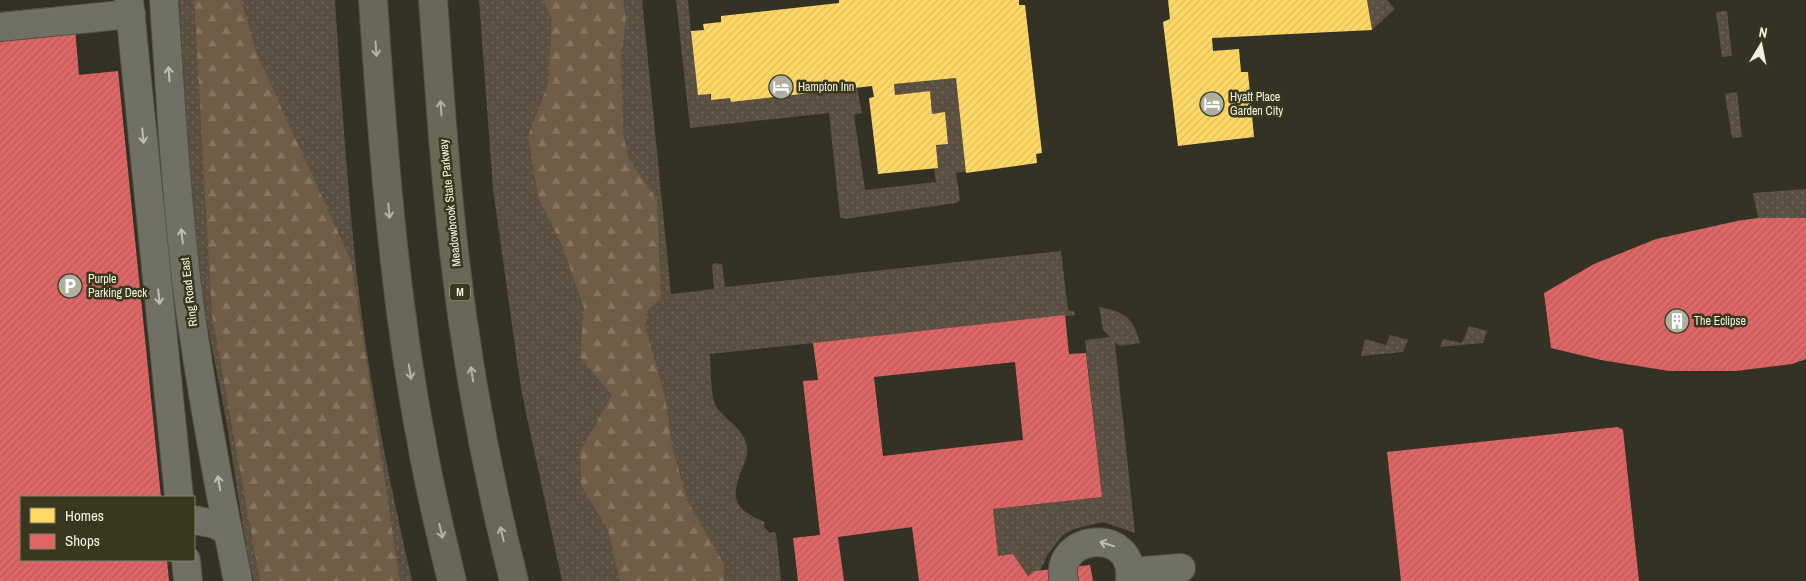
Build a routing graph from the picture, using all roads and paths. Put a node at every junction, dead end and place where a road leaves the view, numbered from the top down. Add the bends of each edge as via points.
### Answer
1 (164, 0) edge
2 (373, 0) edge
3 (433, 0) edge
4 (130, 7) edge
5 (0, 27) edge
6 (178, 496) edge
7 (195, 520) edge
8 (228, 531) junction
9 (186, 561) edge
10 (1181, 568) dead end
11 (1130, 577) edge
12 (188, 581) edge
13 (238, 581) edge
14 (452, 581) edge
15 (514, 581) edge
16 (1064, 581) edge

8 -> 1 street, Ring Road East via 187,285 176,181
2 -> 14 highway via 386,183 402,321 422,443
15 -> 3 highway, Meadowbrook State Parkway / M via 488,469 462,310 448,196
4 - 5 street
4 -> 6 street
7 - 8 street
8 - 13 street, Ring Road East
9 - 12 street
10 - 11 street
11 -> 16 street via 1128,561 1121,551 1100,541 1088,542 1069,555 1064,565

